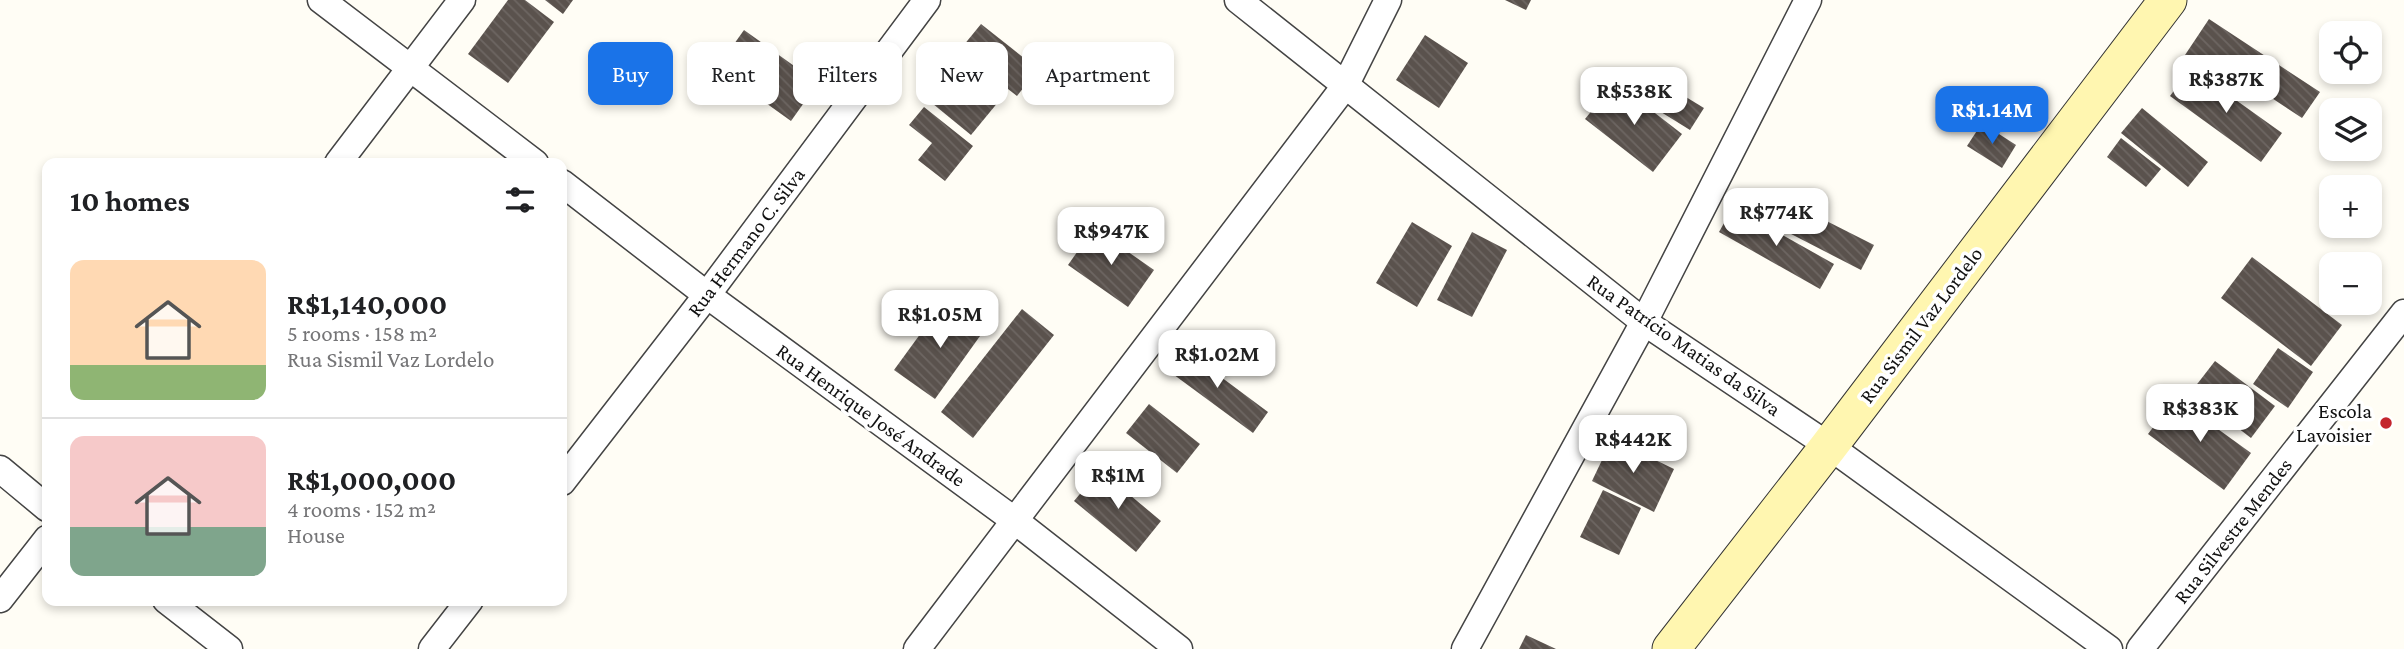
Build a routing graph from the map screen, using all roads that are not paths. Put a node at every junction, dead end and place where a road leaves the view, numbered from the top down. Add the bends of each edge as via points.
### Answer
1 (321, 0) edge
2 (462, 0) edge
3 (927, 0) edge
4 (1238, 0) edge
5 (1388, 0) edge
6 (1808, 0) edge
7 (2168, 0) edge
8 (411, 68) junction
9 (1345, 86) junction
10 (342, 158) edge
11 (528, 158) edge
12 (567, 187) edge
13 (707, 295) junction
14 (2404, 313) edge
15 (1644, 322) junction
16 (1829, 446) junction
17 (0, 469) edge
18 (567, 476) edge
19 (42, 504) edge
20 (1014, 520) junction
21 (42, 545) edge
22 (0, 599) edge
23 (174, 606) edge
24 (465, 606) edge
25 (229, 649) edge
26 (432, 649) edge
27 (917, 649) edge
28 (1179, 649) edge
29 (1465, 649) edge
30 (1671, 649) edge
31 (2109, 649) edge
32 (2140, 649) edge

1 - 8 street
2 - 8 street
3 - 13 street, Rua Hermano C. Silva
4 - 9 street, Rua Patrício Matias da Silva
5 - 9 street
6 - 15 street
7 - 16 street, Rua Sismil Vaz Lordelo
8 - 10 street
8 - 11 street
9 - 15 street, Rua Patrício Matias da Silva
9 - 20 street
12 - 13 street, Rua Henrique José Andrade
13 - 18 street, Rua Hermano C. Silva
13 - 20 street, Rua Henrique José Andrade
14 - 32 street, Rua Silvestre Mendes
15 - 16 street, Rua Patrício Matias da Silva
15 - 29 street
16 - 30 street, Rua Sismil Vaz Lordelo
16 - 31 street, Rua Patrício Matias da Silva
17 - 19 street
20 - 27 street
20 - 28 street, Rua Henrique José Andrade
21 - 22 street
23 - 25 street
24 - 26 street

